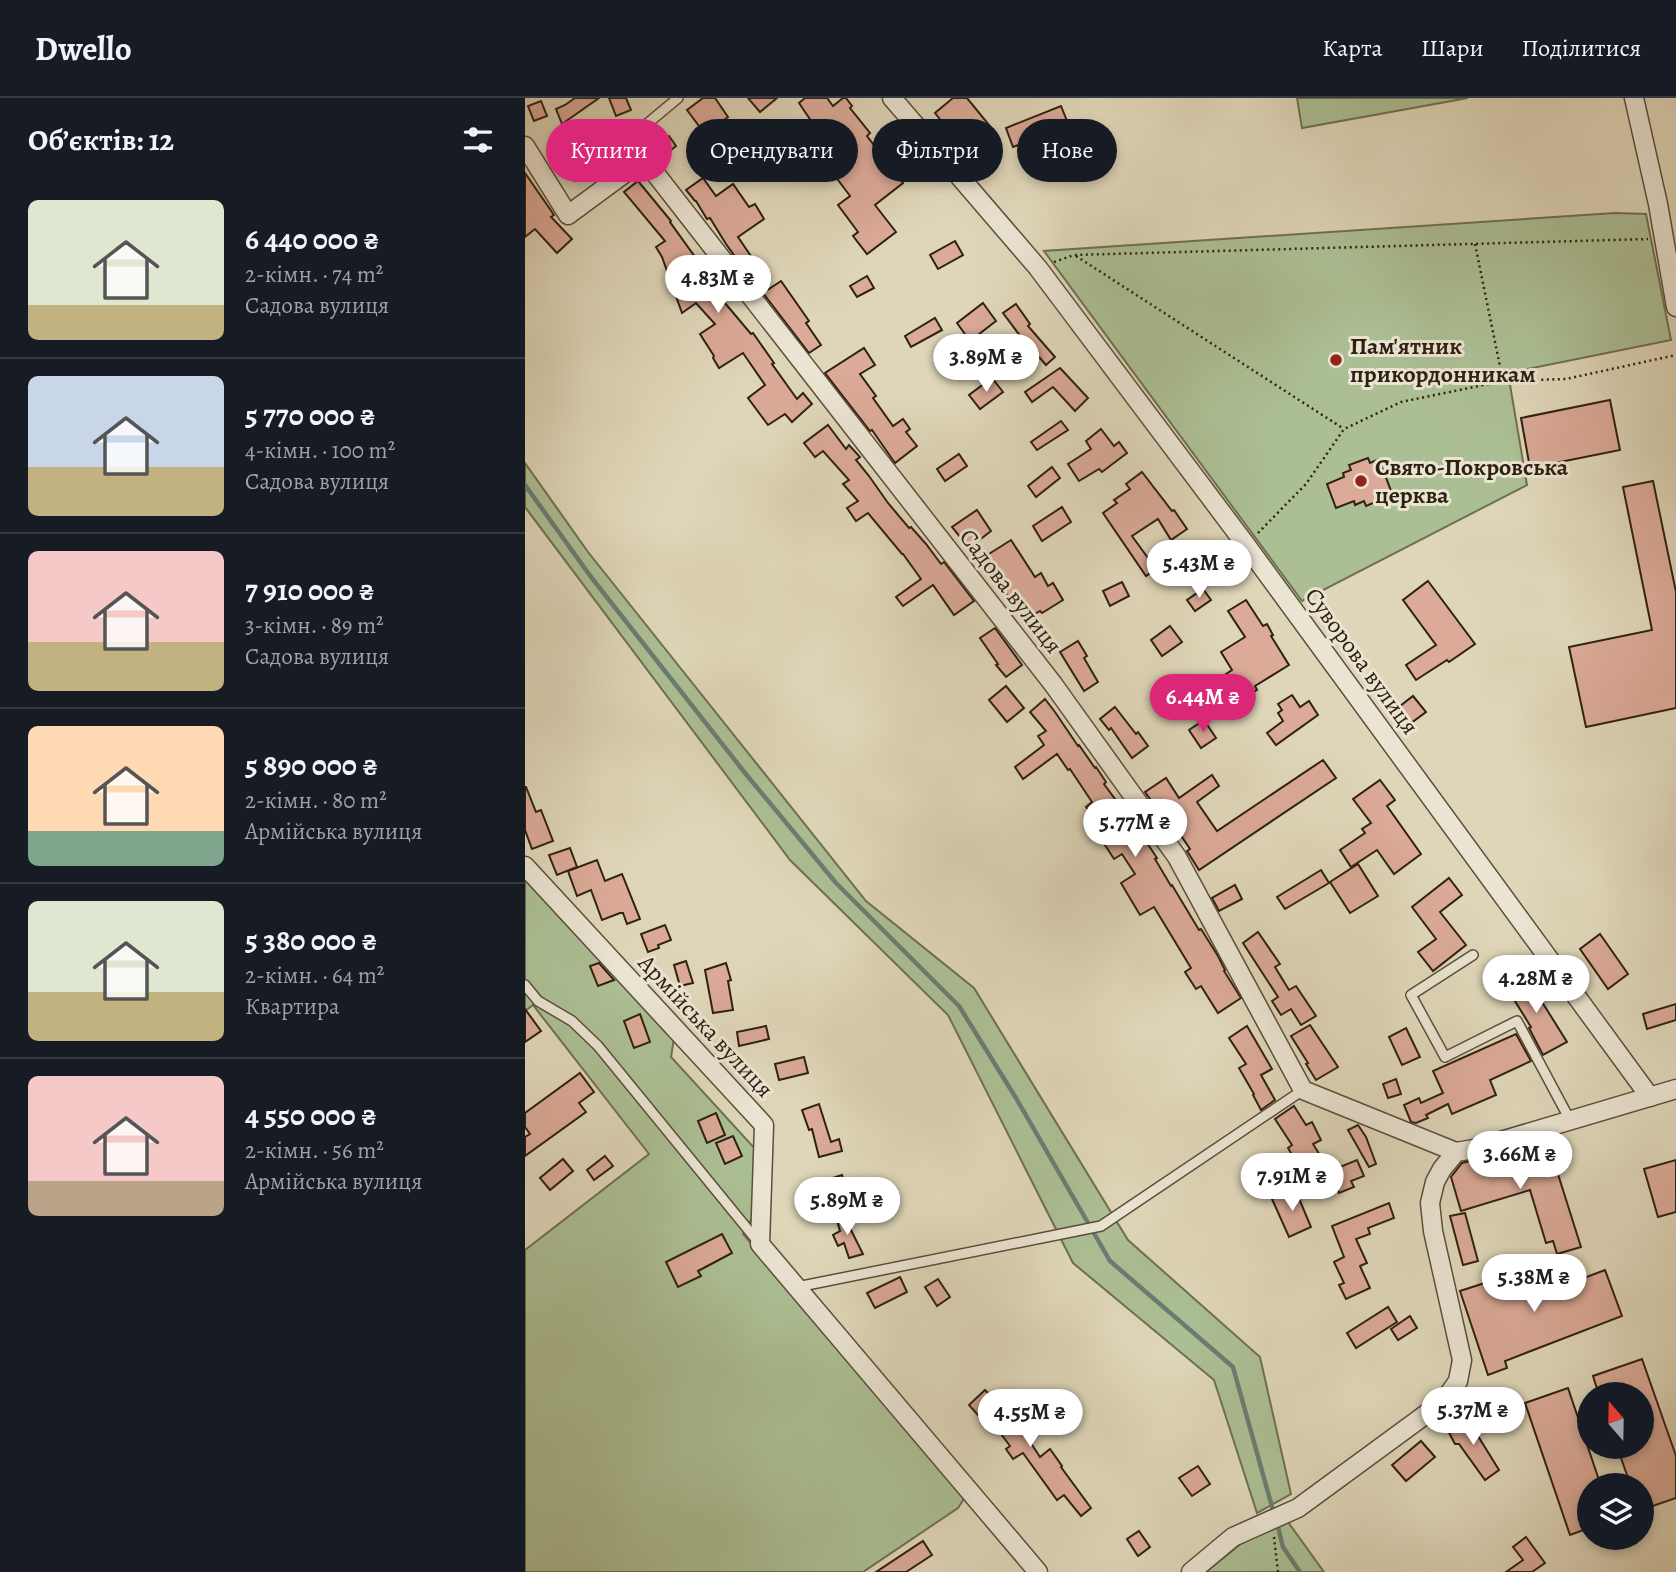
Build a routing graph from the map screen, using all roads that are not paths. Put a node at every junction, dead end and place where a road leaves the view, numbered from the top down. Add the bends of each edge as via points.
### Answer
1 (678, 98) edge
2 (892, 98) edge
3 (1634, 98) edge
4 (653, 119) edge
5 (525, 146) edge
6 (546, 180) edge
7 (547, 182) edge
8 (613, 182) edge
9 (662, 182) edge
10 (1676, 203) edge
11 (1658, 204) junction
12 (1676, 307) edge
13 (525, 866) edge
14 (1473, 954) dead end
15 (525, 985) edge
16 (1303, 1090) junction
17 (1676, 1090) edge
18 (1650, 1097) junction
19 (1570, 1120) junction
20 (1456, 1152) junction
21 (760, 1244) junction
22 (797, 1287) junction
23 (1038, 1572) edge
24 (1191, 1572) edge

1 - 4 lane
2 - 18 street, Суворова вулиця via 1038,268
3 - 11 street
5 - 6 street
7 - 8 street via 568,215
9 - 16 street, Садова вулиця via 1053,684 1177,857
10 - 11 street
11 - 12 street
13 - 21 street, Армійська вулиця via 764,1125
14 - 19 lane via 1411,995 1445,1057 1517,1021
15 - 21 lane via 538,1001 572,1021 598,1046
16 - 20 street
16 - 22 lane via 1101,1226
17 - 18 street
18 - 19 street
19 - 20 street
20 - 24 street via 1441,1168 1430,1203 1462,1360 1458,1381 1444,1401 1297,1508 1233,1537
21 - 22 street
22 - 23 street

